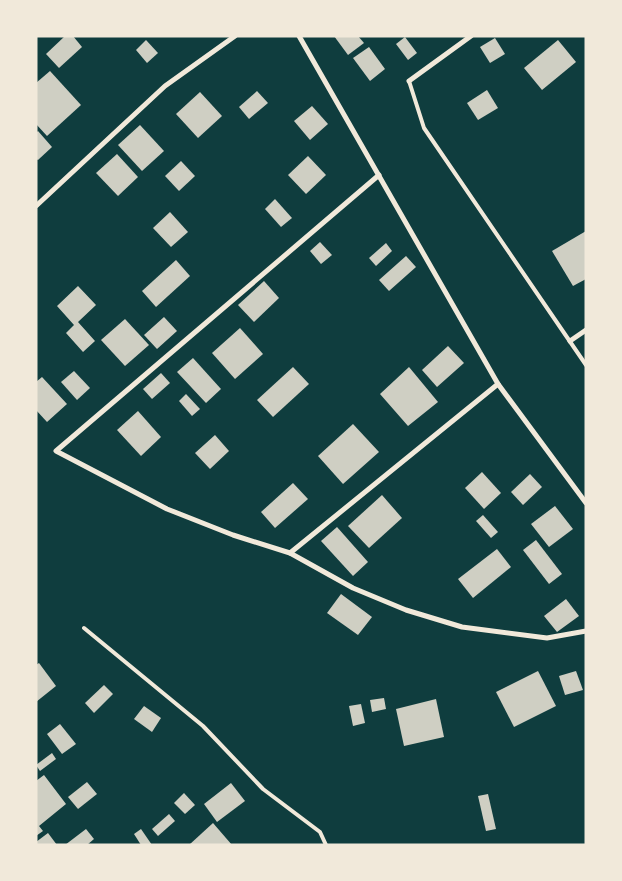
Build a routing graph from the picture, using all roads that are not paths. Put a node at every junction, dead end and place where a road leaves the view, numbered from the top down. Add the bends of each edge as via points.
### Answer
1 (235, 36) edge
2 (299, 36) edge
3 (472, 36) edge
4 (409, 81) joint
5 (379, 175) junction
6 (36, 206) edge
7 (586, 330) edge
8 (570, 341) junction
9 (586, 366) edge
10 (498, 384) junction
11 (586, 503) edge
12 (290, 553) junction
13 (84, 628) dead end
14 (586, 631) edge
15 (326, 845) edge

1 - 6 street via 165,86
2 - 5 street
3 - 4 street
4 - 8 lane via 424,128
5 - 10 street
5 - 12 street via 56,451 166,509 234,536
7 - 8 street
8 - 9 lane
10 - 11 street
10 - 12 street
12 - 14 street via 353,588 406,610 462,627 546,638
13 - 15 lane via 203,726 263,789 320,832

